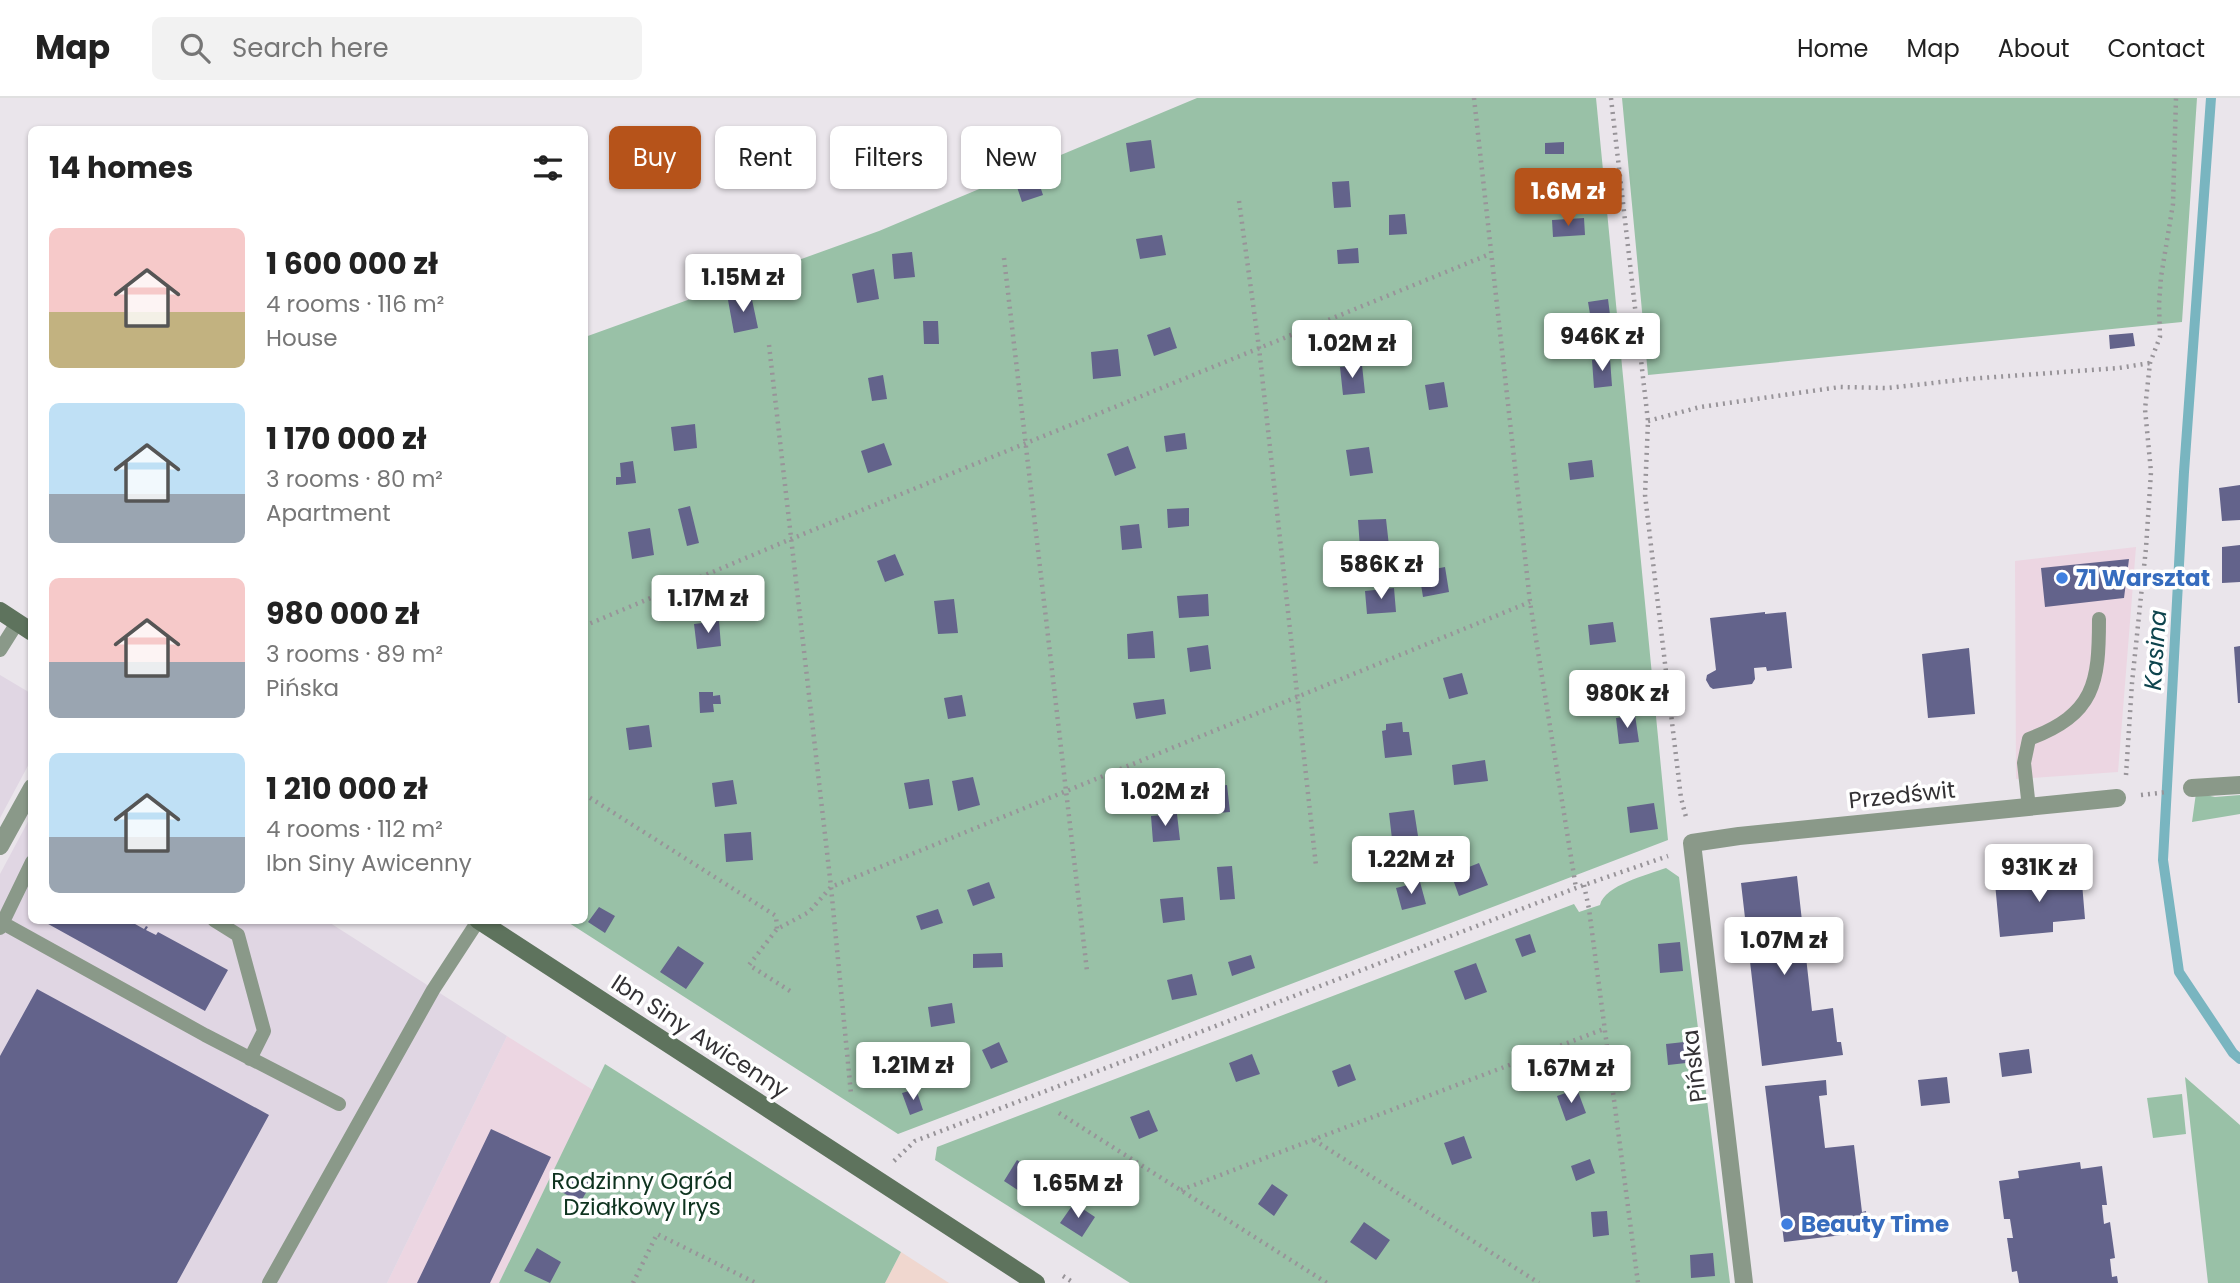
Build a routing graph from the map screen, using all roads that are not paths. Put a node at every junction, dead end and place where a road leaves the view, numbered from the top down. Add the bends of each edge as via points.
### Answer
1 (0, 611) edge
2 (2099, 619) dead end
3 (24, 627) edge
4 (0, 650) edge
5 (2240, 785) edge
6 (2192, 789) dead end
7 (2121, 791) road end
8 (28, 795) edge
9 (2029, 808) junction
10 (1692, 843) joint
11 (0, 846) edge
12 (28, 870) edge
13 (220, 924) edge
14 (476, 924) edge
15 (483, 924) edge
16 (1, 925) edge
17 (250, 1059) junction
18 (339, 1104) dead end
19 (269, 1283) edge
20 (1036, 1283) edge
21 (1744, 1283) edge

1 - 3 street
2 - 9 lane via 2099,659 2087,698 2073,716 2029,739 2024,763
3 - 4 lane
5 - 6 street
7 - 9 street, Przedświt
8 - 11 street
9 - 10 street, Przedświt
10 - 21 street, Pińska
12 - 16 lane
13 - 17 lane via 238,935 264,1031
14 - 19 lane via 433,990
15 - 20 street, Ibn Siny Awicenny
16 - 17 lane
17 - 18 lane

